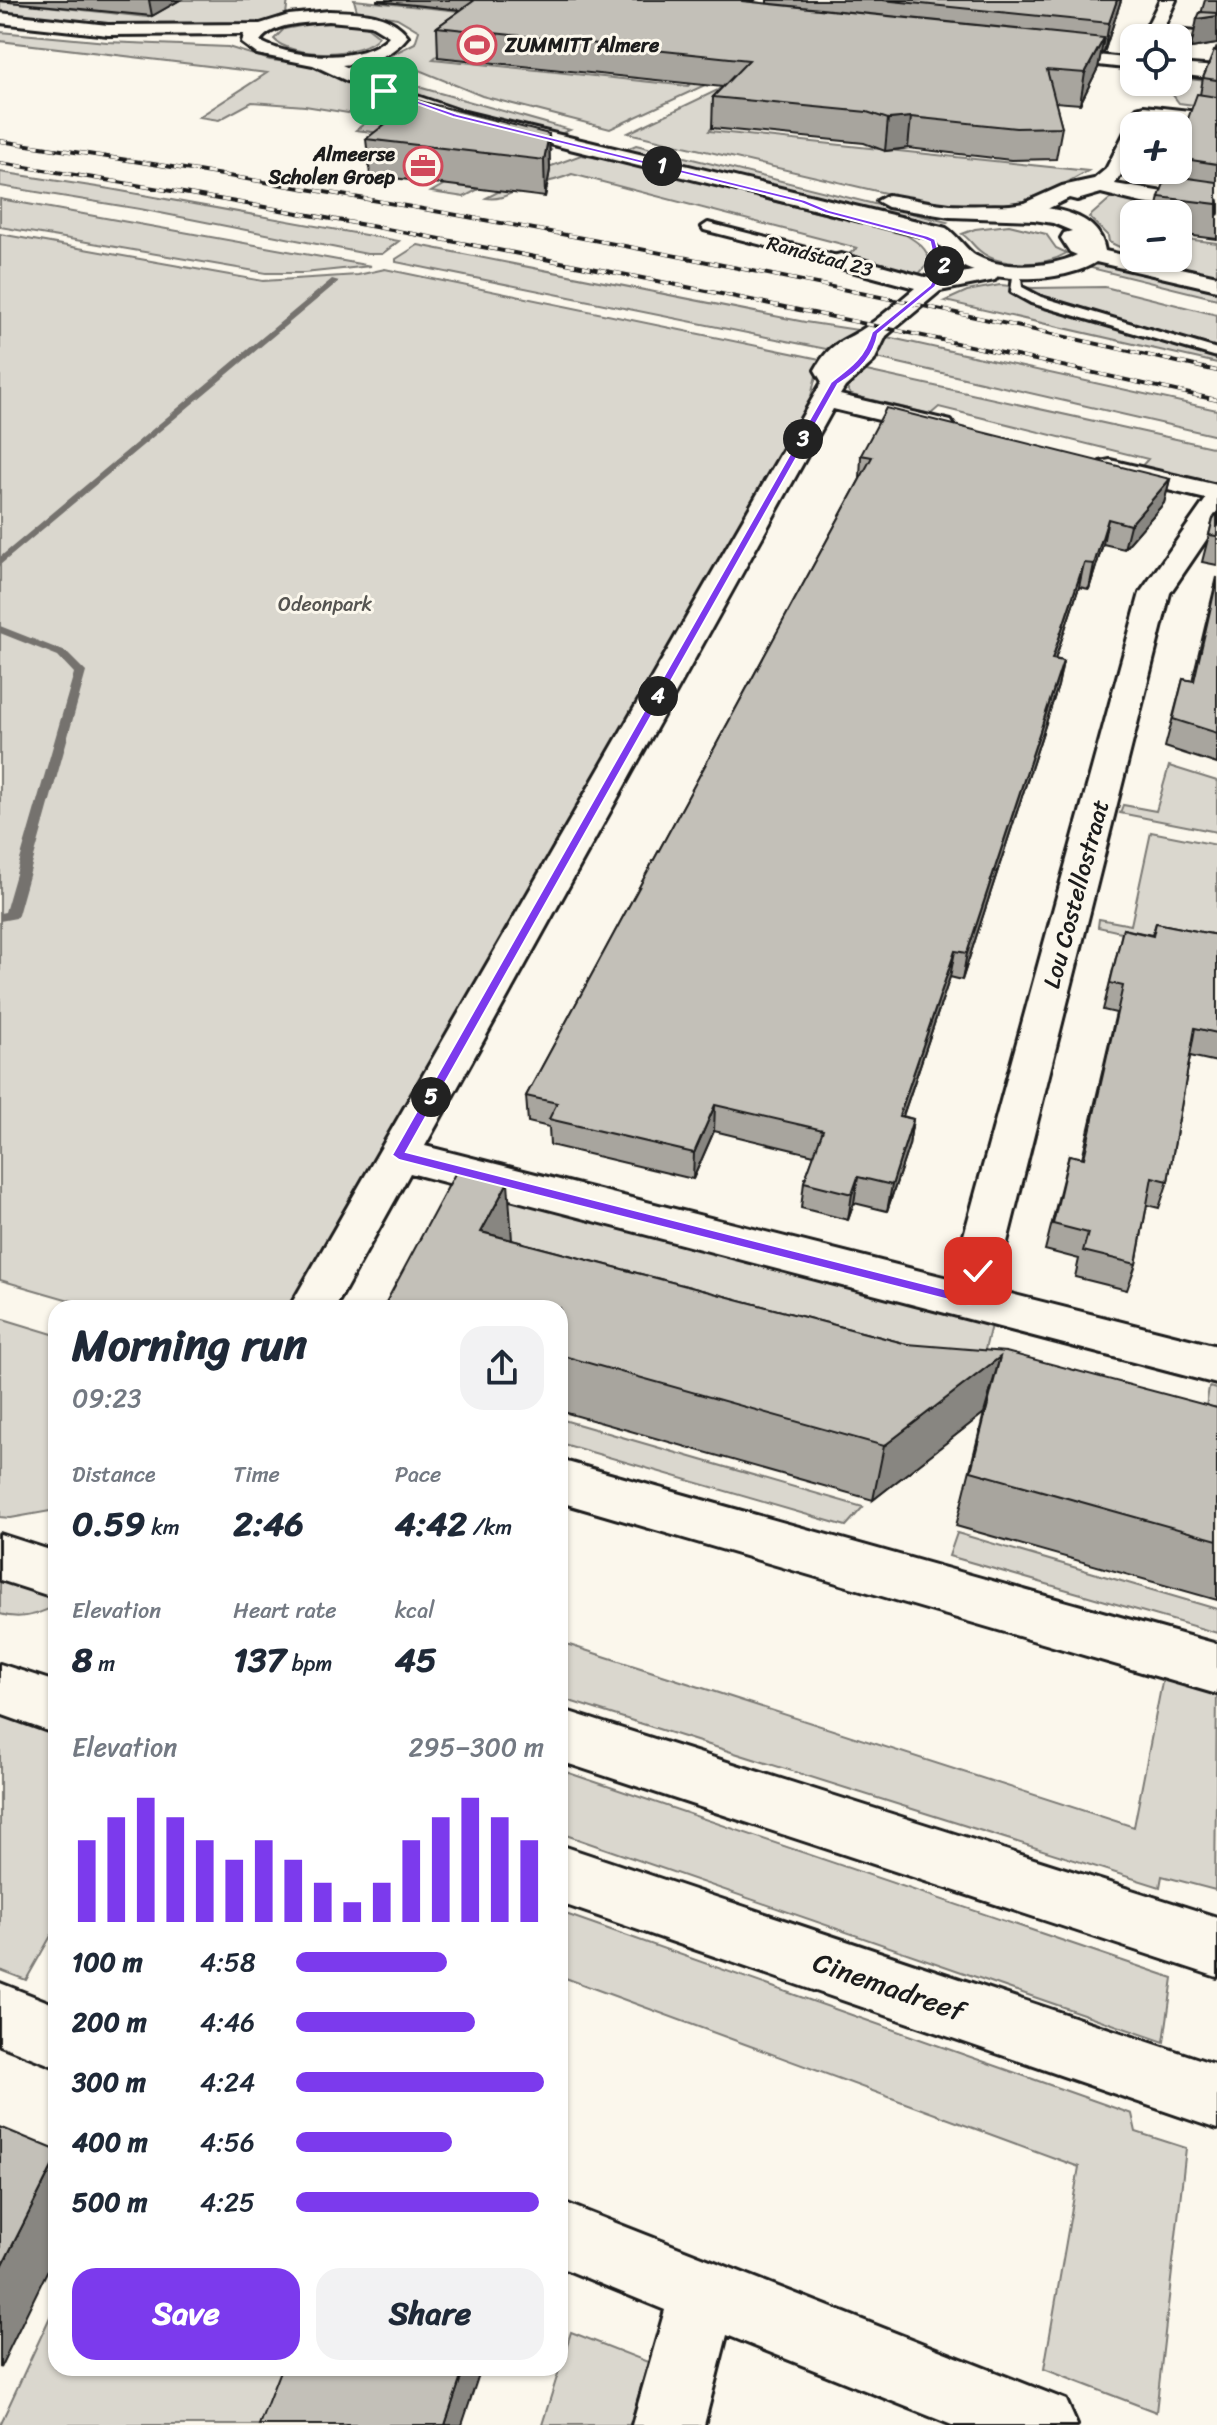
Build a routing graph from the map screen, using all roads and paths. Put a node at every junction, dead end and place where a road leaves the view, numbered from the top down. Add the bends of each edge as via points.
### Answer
1 (300, 0) edge
2 (339, 0) edge
3 (1168, 0) edge
4 (351, 17) junction
5 (0, 18) edge
6 (299, 19) junction
7 (1157, 24) edge
8 (0, 27) edge
9 (256, 36) junction
10 (1192, 36) edge
11 (1217, 37) edge
12 (1025, 53) edge
13 (371, 54) junction
14 (316, 60) junction
15 (1120, 63) edge
16 (391, 69) dead end
17 (1192, 70) edge
18 (1217, 73) edge
19 (474, 100) dead end
20 (1192, 117) edge
21 (1217, 120) edge
22 (597, 140) junction
23 (1120, 161) edge
24 (1101, 187) junction
25 (1217, 207) edge
26 (1025, 215) junction
27 (978, 216) junction
28 (1067, 221) junction
29 (708, 227) dead end
30 (935, 237) junction
31 (1094, 250) junction
32 (1120, 255) edge
33 (841, 261) joint
34 (947, 261) junction
35 (1183, 272) edge
36 (1055, 274) junction
37 (1002, 275) junction
38 (1091, 280) dead end
39 (1217, 282) edge
40 (932, 286) junction
41 (1217, 306) edge
42 (1217, 353) edge
43 (832, 387) junction
44 (974, 435) edge
45 (1080, 460) edge
46 (1217, 493) edge
47 (1217, 503) edge
48 (399, 1155) junction
49 (317, 1300) edge
50 (969, 1300) junction
51 (1217, 1365) edge
52 (568, 1483) edge
53 (0, 1557) edge
54 (48, 1572) edge
55 (1217, 1669) edge
56 (0, 1689) edge
57 (48, 1705) edge
58 (568, 1738) edge
59 (568, 1877) edge
60 (1217, 1947) edge
61 (0, 2014) edge
62 (48, 2033) edge
63 (1217, 2097) edge
64 (568, 2237) edge
65 (704, 2291) junction
66 (668, 2425) edge
67 (1041, 2425) edge

1 - 6 main road
2 - 4 main road via 338,7
3 - 7 main road
4 - 6 main road
4 - 13 main road via 379,22 399,36 390,47
5 - 9 main road via 108,30
6 - 9 main road
8 - 9 main road via 88,37
9 - 14 main road via 267,54
10 - 11 lane
12 - 15 main road
13 - 14 main road
13 - 16 main road
14 - 22 main road via 455,115
17 - 18 main road
19 - 22 main road
20 - 21 main road
22 - 27 main road via 939,216
22 - 30 main road via 827,212
23 - 24 main road
24 - 25 main road
24 - 26 main road
24 - 28 main road via 1101,196
26 - 27 main road
26 - 28 main road
26 - 31 main road via 1059,229 1078,247
27 - 30 main road
28 - 31 main road via 1086,232
29 - 33 lane, Randstad 23
30 - 34 main road via 935,251
30 - 37 main road via 951,240 967,259
31 - 32 main road
31 - 36 main road
31 - 39 main road
33 - 40 main road, Randstad 23
34 - 37 main road
34 - 40 main road
35 - 39 main road
36 - 37 main road
36 - 38 main road
36 - 41 main road via 1135,283
37 - 40 main road
37 - 42 lane via 1036,300
40 - 43 main road via 874,333 862,361
43 - 44 main road
43 - 48 main road
45 - 46 main road
47 - 50 main road, Lou Costellostraat via 1155,593
48 - 49 main road
48 - 50 main road
50 - 51 main road
52 - 55 main road
53 - 54 main road
56 - 57 main road
58 - 60 main road
59 - 63 main road, Cinemadreef
61 - 62 main road
64 - 65 main road
65 - 66 main road
65 - 67 main road

